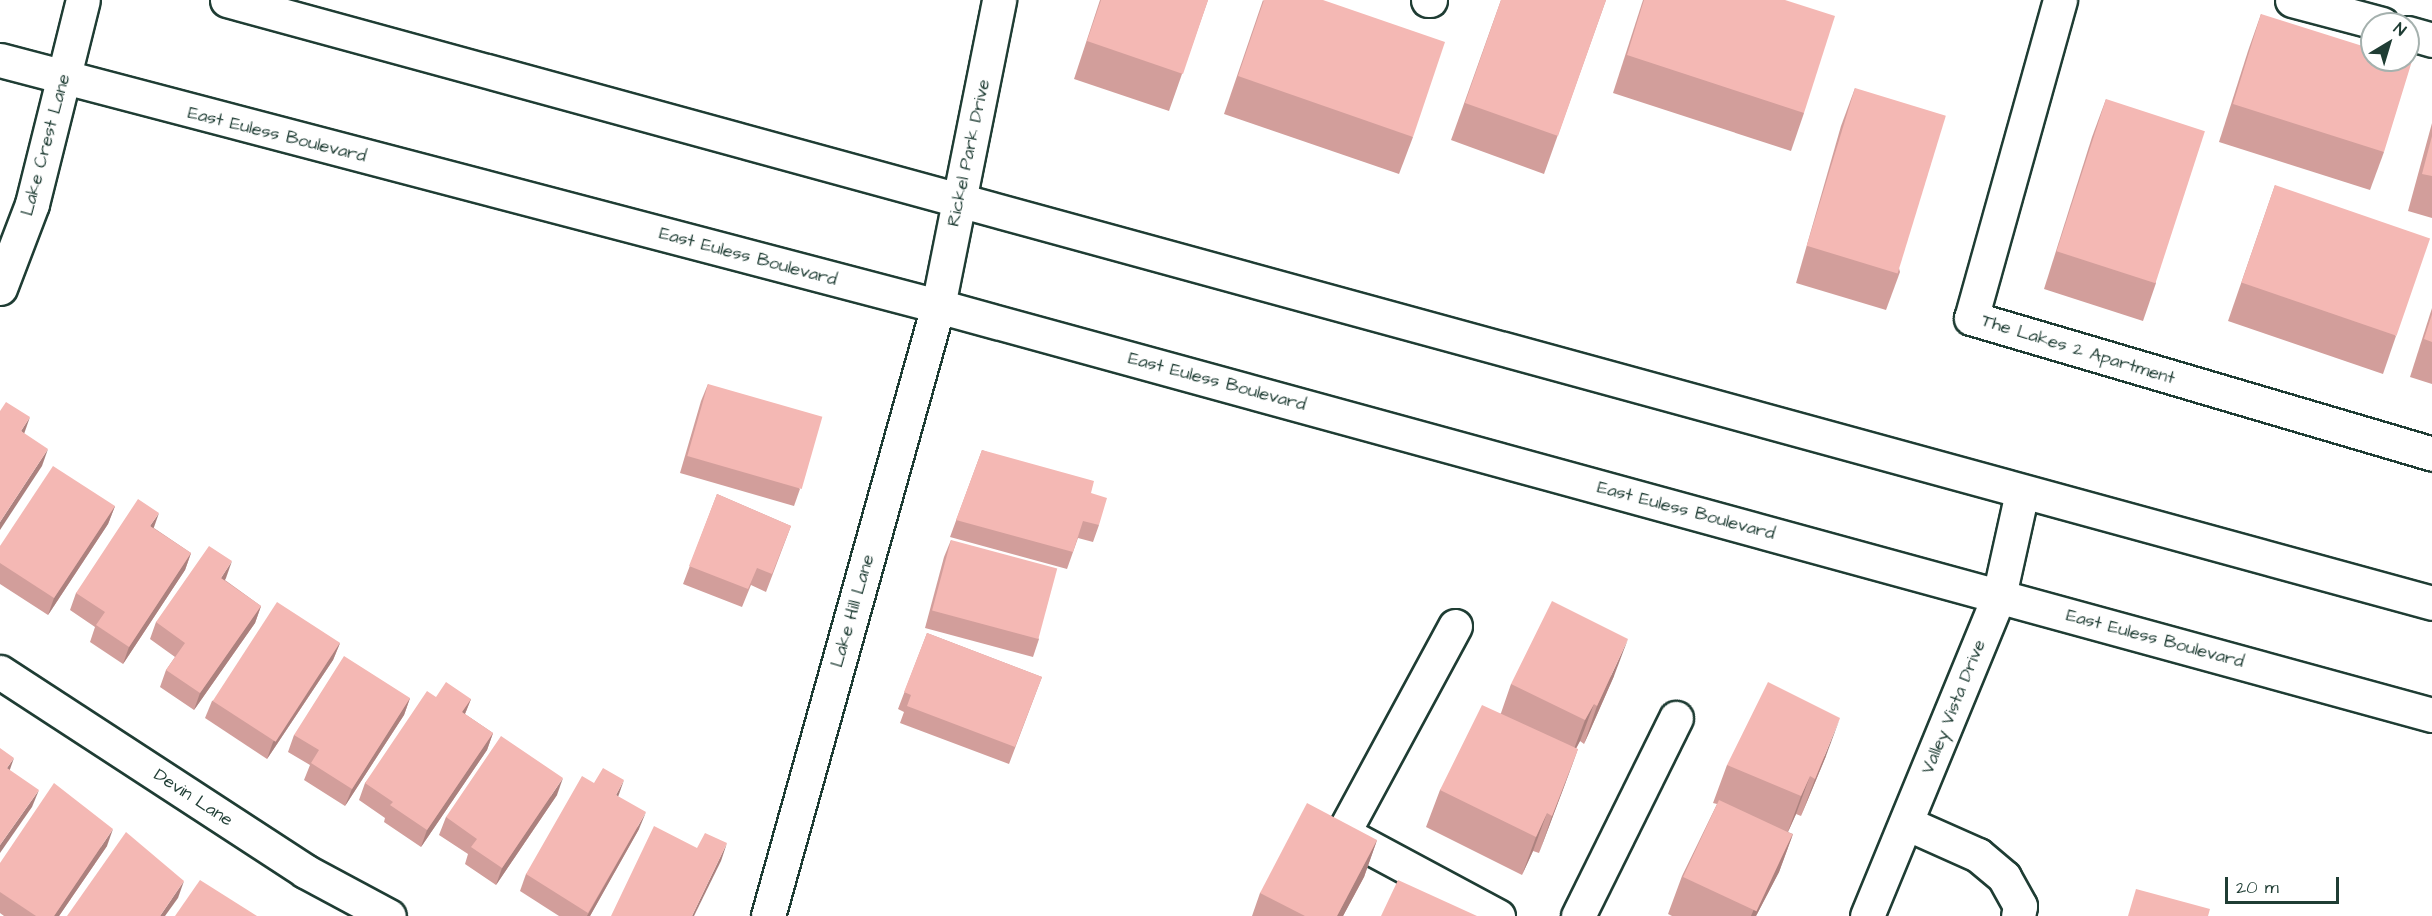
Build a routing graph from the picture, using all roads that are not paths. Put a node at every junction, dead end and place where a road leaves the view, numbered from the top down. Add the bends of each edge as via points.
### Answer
1 (83, 0) edge
2 (227, 0) edge
3 (999, 0) edge
4 (2060, 0) edge
5 (2292, 0) edge
6 (2360, 18) edge
7 (0, 60) edge
8 (63, 78) junction
9 (960, 202) junction
10 (0, 288) edge
11 (938, 306) junction
12 (2432, 454) edge
13 (2022, 492) junction
14 (1999, 596) junction
15 (2432, 603) edge
16 (1455, 626) dead end
17 (0, 672) edge
18 (2432, 715) edge
19 (1676, 718) dead end
20 (1906, 823) junction
21 (389, 916) edge
22 (768, 916) edge
23 (1498, 916) edge
24 (1578, 916) edge
25 (1867, 916) edge
26 (2018, 916) edge

1 - 8 main road, Lake Crest Lane
2 - 9 main road
3 - 9 main road, Rickel Park Drive
4 - 12 main road, The Lakes 2 Apartment via 1971,318
5 - 6 main road
7 - 8 main road, East Euless Boulevard
8 - 10 main road, Lake Crest Lane via 32,204
8 - 11 main road, East Euless Boulevard
9 - 11 main road, Rickel Park Drive
9 - 13 main road
11 - 14 main road, East Euless Boulevard
11 - 22 main road, Lake Hill Lane
13 - 14 main road, Valley Vista Drive
13 - 15 main road
14 - 18 main road, East Euless Boulevard
14 - 20 main road, Valley Vista Drive
16 - 23 main road via 1343,833
17 - 21 main road, Devin Lane via 305,871
19 - 24 main road
20 - 25 main road, Valley Vista Drive
20 - 26 main road via 1978,855 2004,877 2020,906

